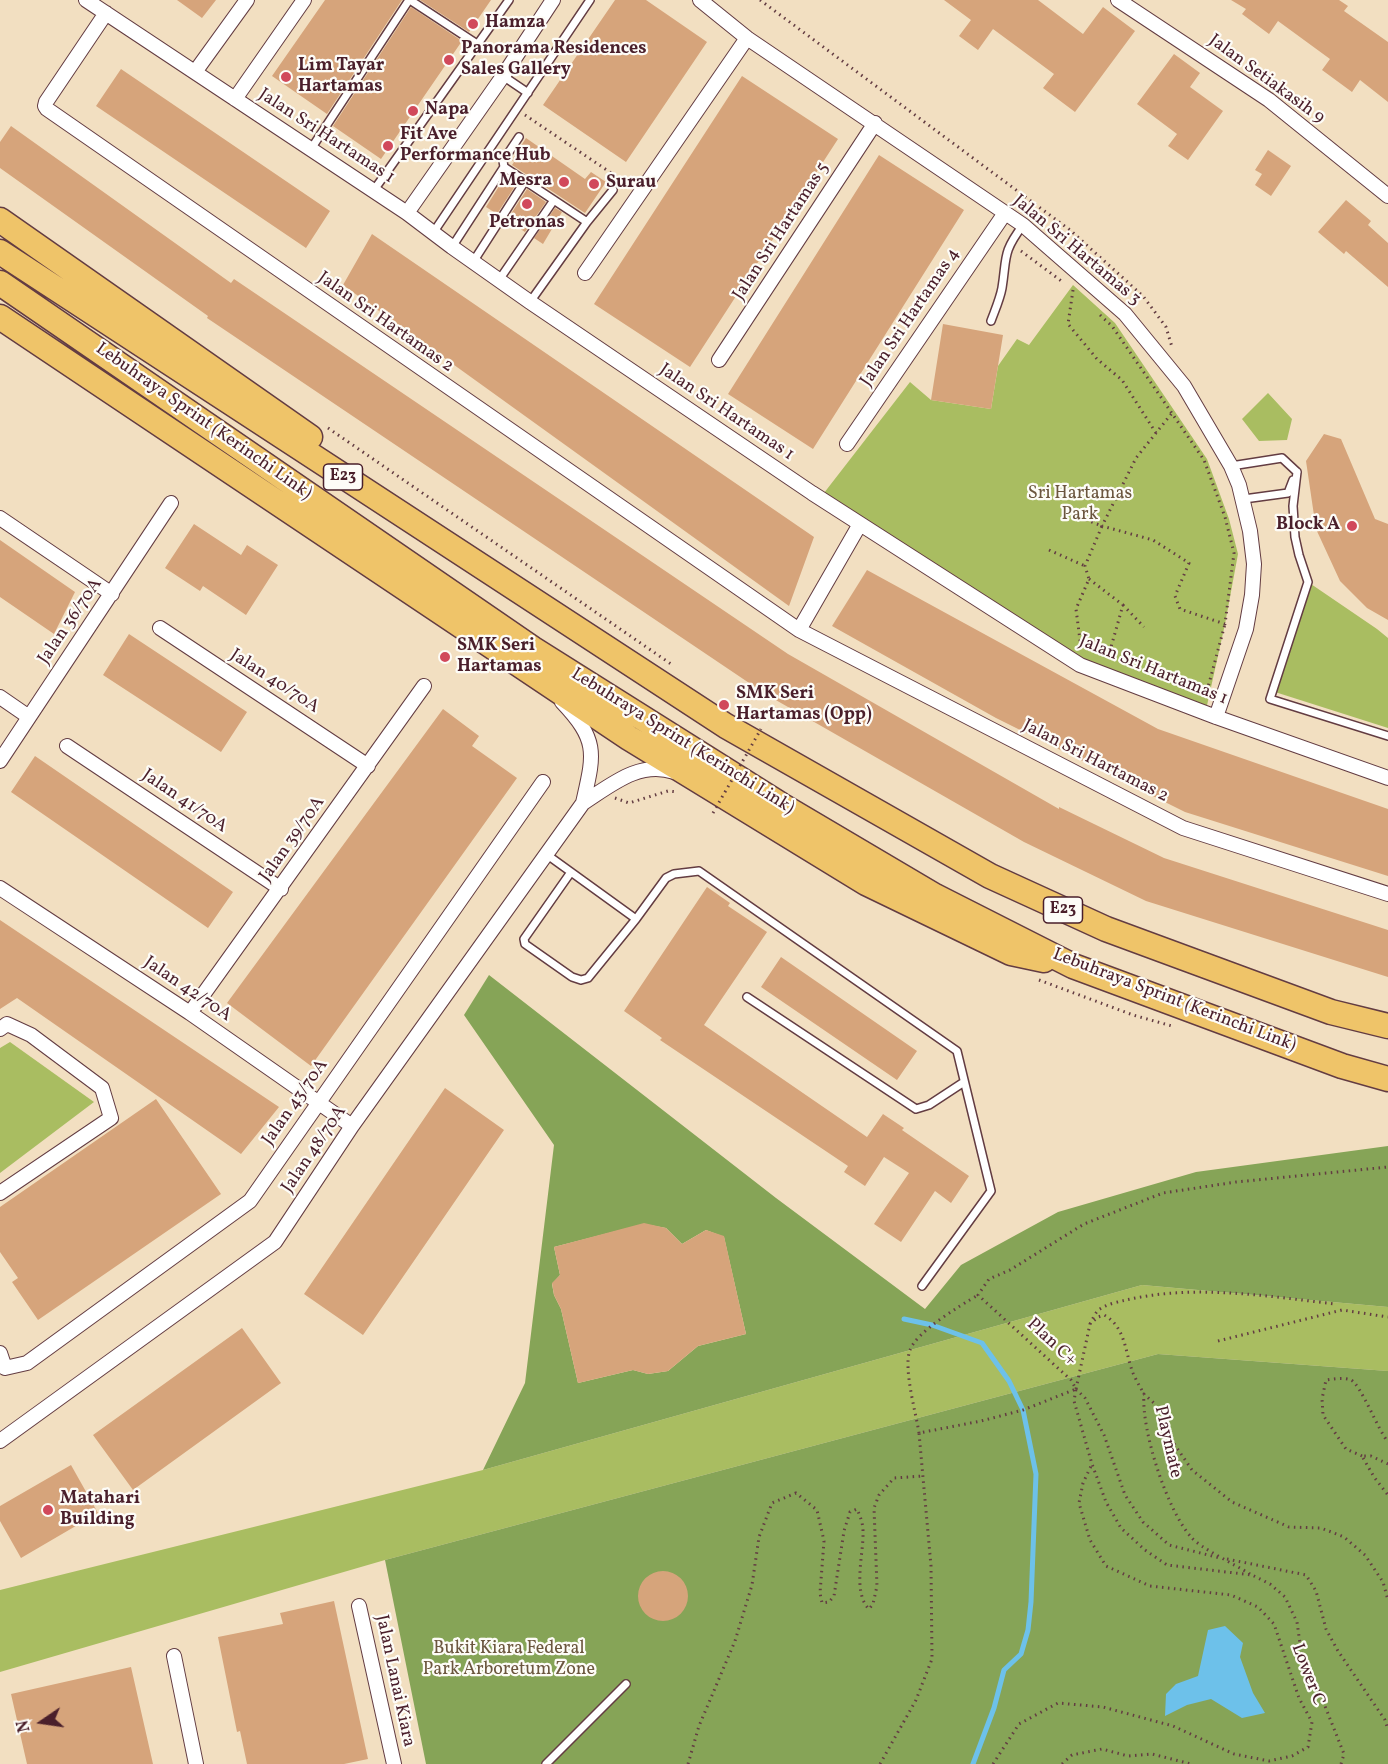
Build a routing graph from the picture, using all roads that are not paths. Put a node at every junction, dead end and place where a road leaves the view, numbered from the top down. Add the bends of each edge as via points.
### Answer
1 (86, 0) edge
2 (247, 0) edge
3 (304, 0) edge
4 (410, 0) edge
5 (509, 0) edge
6 (553, 0) edge
7 (590, 0) edge
8 (700, 0) edge
9 (1118, 0) edge
10 (106, 13) junction
11 (747, 38) junction
12 (477, 44) junction
13 (195, 72) junction
14 (503, 76) junction
15 (528, 93) junction
16 (235, 99) junction
17 (875, 123) junction
18 (519, 137) dead end
19 (311, 149) junction
20 (504, 167) junction
21 (525, 181) junction
22 (374, 190) junction
23 (612, 190) dead end
24 (1388, 196) edge
25 (554, 200) junction
26 (407, 213) junction
27 (1005, 213) junction
28 (0, 220) edge
29 (587, 222) junction
30 (1023, 225) junction
31 (433, 233) junction
32 (452, 247) junction
33 (0, 252) edge
34 (473, 262) junction
35 (585, 273) dead end
36 (499, 280) junction
37 (0, 283) edge
38 (530, 302) junction
39 (0, 317) edge
40 (991, 321) dead end
41 (719, 360) dead end
42 (848, 444) dead end
43 (1231, 466) junction
44 (1297, 472) junction
45 (1244, 500) junction
46 (171, 503) dead end
47 (0, 518) edge
48 (860, 525) junction
49 (112, 594) junction
50 (160, 628) dead end
51 (799, 630) junction
52 (631, 665) junction
53 (543, 681) junction
54 (424, 687) dead end
55 (0, 697) edge
56 (29, 717) junction
57 (1216, 717) junction
58 (1388, 736) edge
59 (67, 746) dead end
60 (0, 761) edge
61 (368, 766) junction
62 (1388, 778) edge
63 (698, 781) junction
64 (543, 782) dead end
65 (583, 803) junction
66 (546, 854) junction
67 (571, 872) junction
68 (0, 888) edge
69 (281, 889) junction
70 (1388, 894) edge
71 (636, 919) junction
72 (1072, 966) junction
73 (747, 997) dead end
74 (190, 1013) junction
75 (1388, 1026) edge
76 (0, 1029) edge
77 (1388, 1079) edge
78 (964, 1082) junction
79 (319, 1102) junction
80 (352, 1126) junction
81 (0, 1193) edge
82 (922, 1286) dead end
83 (0, 1353) edge
84 (0, 1441) edge
85 (359, 1606) dead end
86 (174, 1656) dead end
87 (626, 1684) dead end
88 (196, 1764) edge
89 (394, 1764) edge
90 (546, 1764) edge

1 - 10 street, Jalan Sri Hartamas 1
2 - 13 street
3 - 16 street
4 - 12 lane
4 - 19 lane
5 - 12 lane
6 - 14 street
7 - 15 lane
8 - 11 street, Jalan Sri Hartamas 3
9 - 24 street, Jalan Setiakasih 9 via 1269,100
10 - 13 street, Jalan Sri Hartamas 1
10 - 51 street, Jalan Sri Hartamas 2 via 46,102 47,109
11 - 17 street, Jalan Sri Hartamas 3
11 - 35 street
12 - 22 lane
13 - 16 street, Jalan Sri Hartamas 1
14 - 15 lane
14 - 26 street
15 - 31 lane
16 - 19 street, Jalan Sri Hartamas 1
17 - 27 street, Jalan Sri Hartamas 3
17 - 41 street, Jalan Sri Hartamas 5
18 - 20 lane via 503,161
19 - 22 street, Jalan Sri Hartamas 1
20 - 21 lane
20 - 32 lane
21 - 25 lane
21 - 34 lane
22 - 26 street, Jalan Sri Hartamas 1
23 - 29 lane
25 - 29 lane
25 - 36 lane
26 - 31 street, Jalan Sri Hartamas 1
27 - 30 street, Jalan Sri Hartamas 3
27 - 42 street, Jalan Sri Hartamas 4
28 - 52 highway
29 - 38 lane
30 - 40 lane via 1005,256 1002,291
30 - 43 street, Jalan Sri Hartamas 3 via 1125,314 1185,386
31 - 32 street, Jalan Sri Hartamas 1
32 - 34 street, Jalan Sri Hartamas 1
33 - 52 highway, Lebuhraya Sprint (Kerinchi Link) / E23
34 - 36 street, Jalan Sri Hartamas 1
36 - 38 street, Jalan Sri Hartamas 1
37 - 72 highway, Lebuhraya Sprint (Kerinchi Link) / E23 via 543,655 781,805 935,896
38 - 48 street, Jalan Sri Hartamas 1
39 - 53 highway
43 - 44 lane via 1282,458
43 - 45 street, Jalan Sri Hartamas 3
44 - 45 lane via 1288,493
44 - 58 lane via 1295,537 1308,582 1270,699
45 - 57 street, Jalan Sri Hartamas 3 via 1254,564 1252,596 1246,629
46 - 49 street, Jalan 36/70A
47 - 49 street
48 - 51 street
48 - 57 street, Jalan Sri Hartamas 1 via 1080,665
49 - 56 street, Jalan 36/70A
50 - 61 street, Jalan 40/70A
51 - 70 street, Jalan Sri Hartamas 2 via 1183,828
52 - 75 highway, Lebuhraya Sprint (Kerinchi Link) / E23 via 759,746 990,876 1106,929 1331,1012
53 - 63 highway
53 - 65 street, Jalan 48/70A via 590,740 592,756
54 - 61 street, Jalan 39/70A
55 - 56 street
56 - 60 street, Jalan 36/70A
57 - 62 street, Jalan Sri Hartamas 1
59 - 69 street, Jalan 41/70A
61 - 69 street, Jalan 39/70A
63 - 65 street, Jalan 48/70A via 653,768 638,770
63 - 72 highway via 866,883 1011,953
64 - 79 street, Jalan 43/70A
65 - 66 street, Jalan 48/70A
66 - 67 lane
66 - 80 street, Jalan 48/70A
67 - 71 lane
67 - 71 lane via 524,939 525,944 581,980 588,978
68 - 74 street, Jalan 42/70A
69 - 74 street, Jalan 39/70A
71 - 78 lane via 666,878 699,871 957,1051
72 - 77 highway, Lebuhraya Sprint (Kerinchi Link) / E23 via 1342,1066
73 - 78 lane via 916,1109
74 - 79 street, Jalan 42/70A
76 - 81 street via 7,1024 31,1035 102,1088 111,1118
78 - 82 lane via 991,1191
79 - 80 street, Jalan 42/70A
79 - 83 street, Jalan 43/70A via 250,1201 27,1363 5,1368
80 - 84 street, Jalan 48/70A via 275,1242
85 - 89 street, Jalan Lanai Kiara
86 - 88 street
87 - 90 lane

